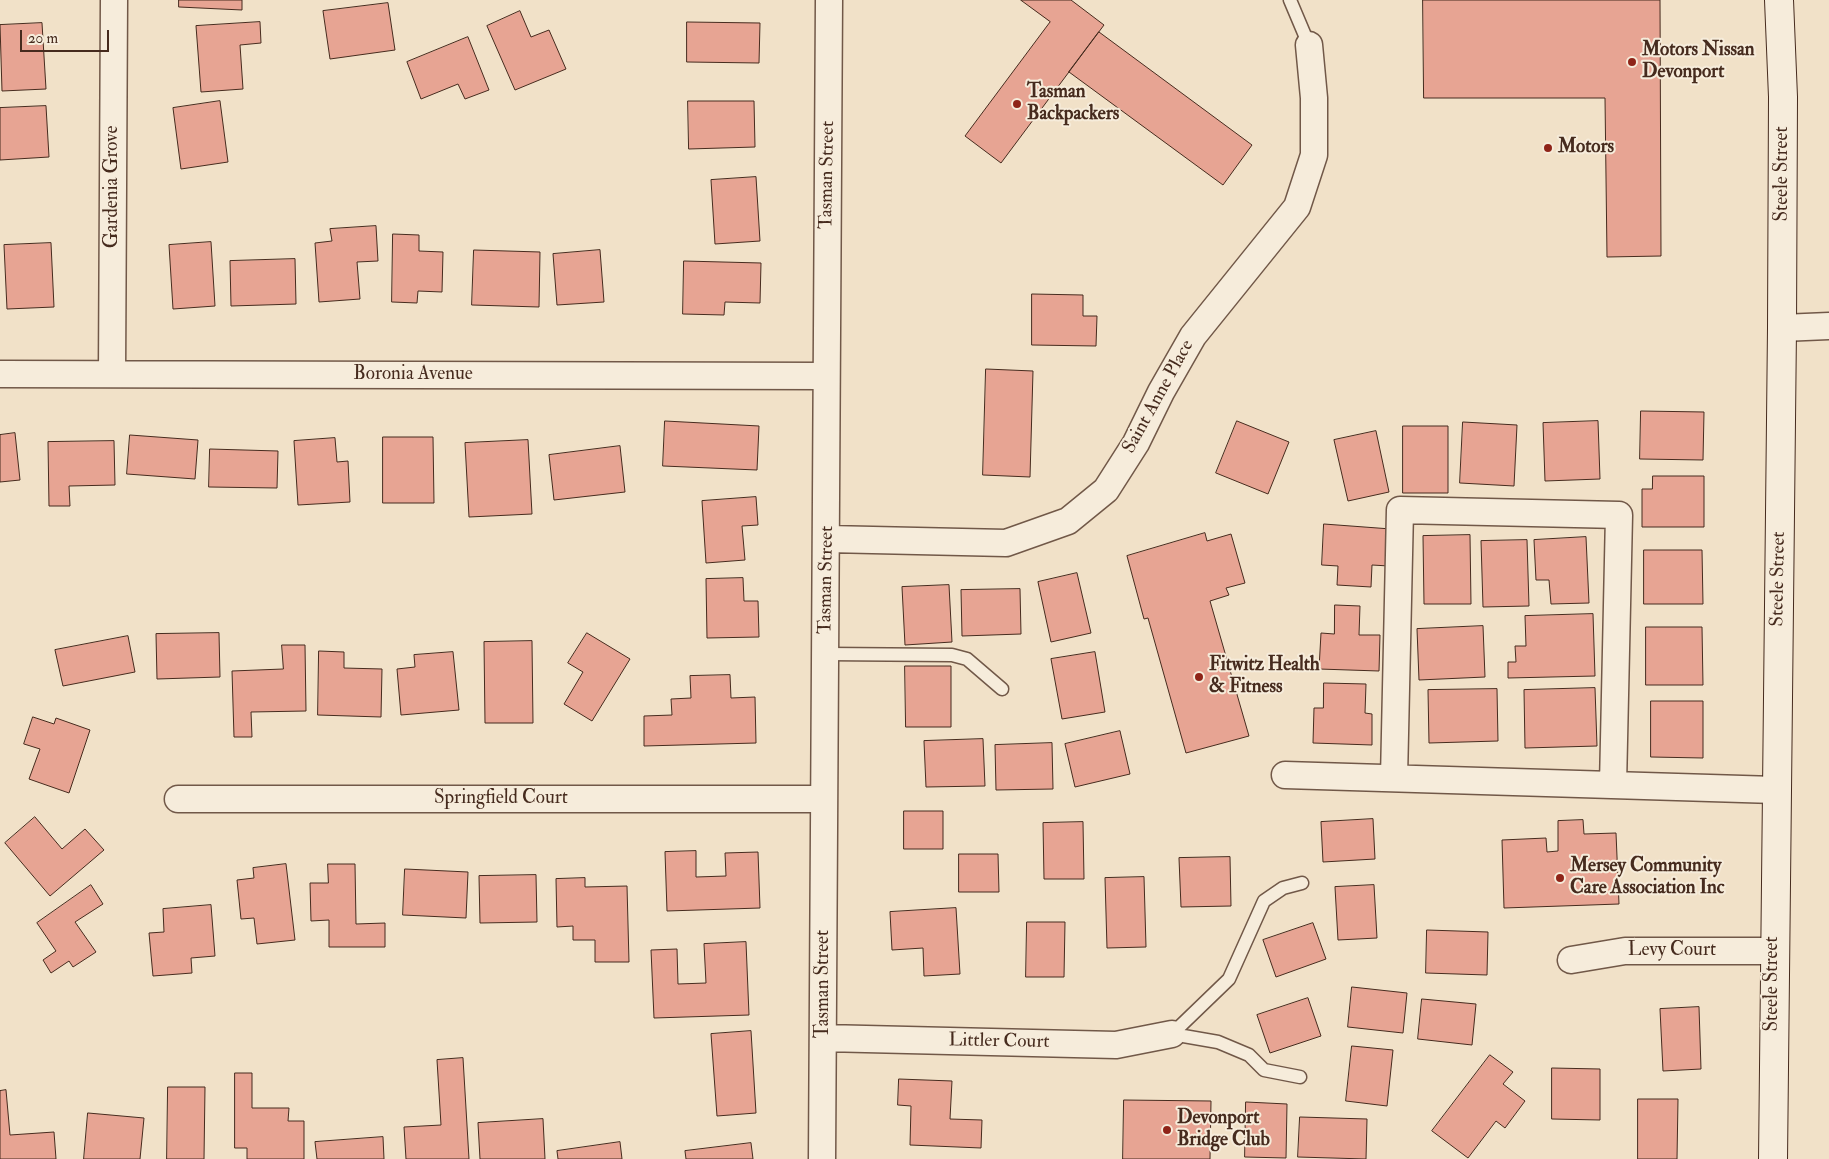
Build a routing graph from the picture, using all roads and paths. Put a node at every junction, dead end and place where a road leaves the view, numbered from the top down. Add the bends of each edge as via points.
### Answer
1 (114, 0) edge
2 (829, 0) edge
3 (1290, 0) edge
4 (1779, 0) edge
5 (1309, 45) joint
6 (1829, 326) edge
7 (1782, 328) junction
8 (0, 374) edge
9 (112, 374) junction
10 (826, 376) junction
11 (828, 539) junction
12 (826, 654) junction
13 (1002, 689) dead end
14 (1285, 774) dead end
15 (1394, 778) junction
16 (1614, 785) junction
17 (1775, 790) junction
18 (178, 799) dead end
19 (824, 799) junction
20 (1302, 883) dead end
21 (1773, 951) junction
22 (1571, 960) dead end
23 (1172, 1034) junction
24 (824, 1038) junction
25 (1300, 1077) dead end
26 (822, 1159) edge
27 (1773, 1159) edge

1 - 9 street, Gardenia Grove
2 - 10 street, Tasman Street
3 - 5 lane
4 - 7 main road, Steele Street via 1783,98
5 - 11 street, Saint Anne Place via 1314,98 1314,155 1297,207 1192,336 1136,443 1106,490 1068,521 1006,543
6 - 7 street
7 - 17 main road, Steele Street
8 - 9 street, Boronia Avenue
9 - 10 street, Boronia Avenue
10 - 11 street, Tasman Street
11 - 12 street, Tasman Street
12 - 13 lane via 952,655 967,659
12 - 19 street, Tasman Street
14 - 15 street
15 - 16 street
15 - 16 street via 1400,510 1619,515
16 - 17 street
17 - 21 main road, Steele Street
18 - 19 street, Springfield Court
19 - 24 street, Tasman Street
20 - 23 lane via 1283,888 1264,901 1229,979
21 - 22 street, Levy Court via 1625,951
21 - 27 main road, Steele Street
23 - 24 street, Littler Court via 1116,1044
23 - 25 lane via 1218,1042 1249,1056 1264,1070
24 - 26 street, Tasman Street

